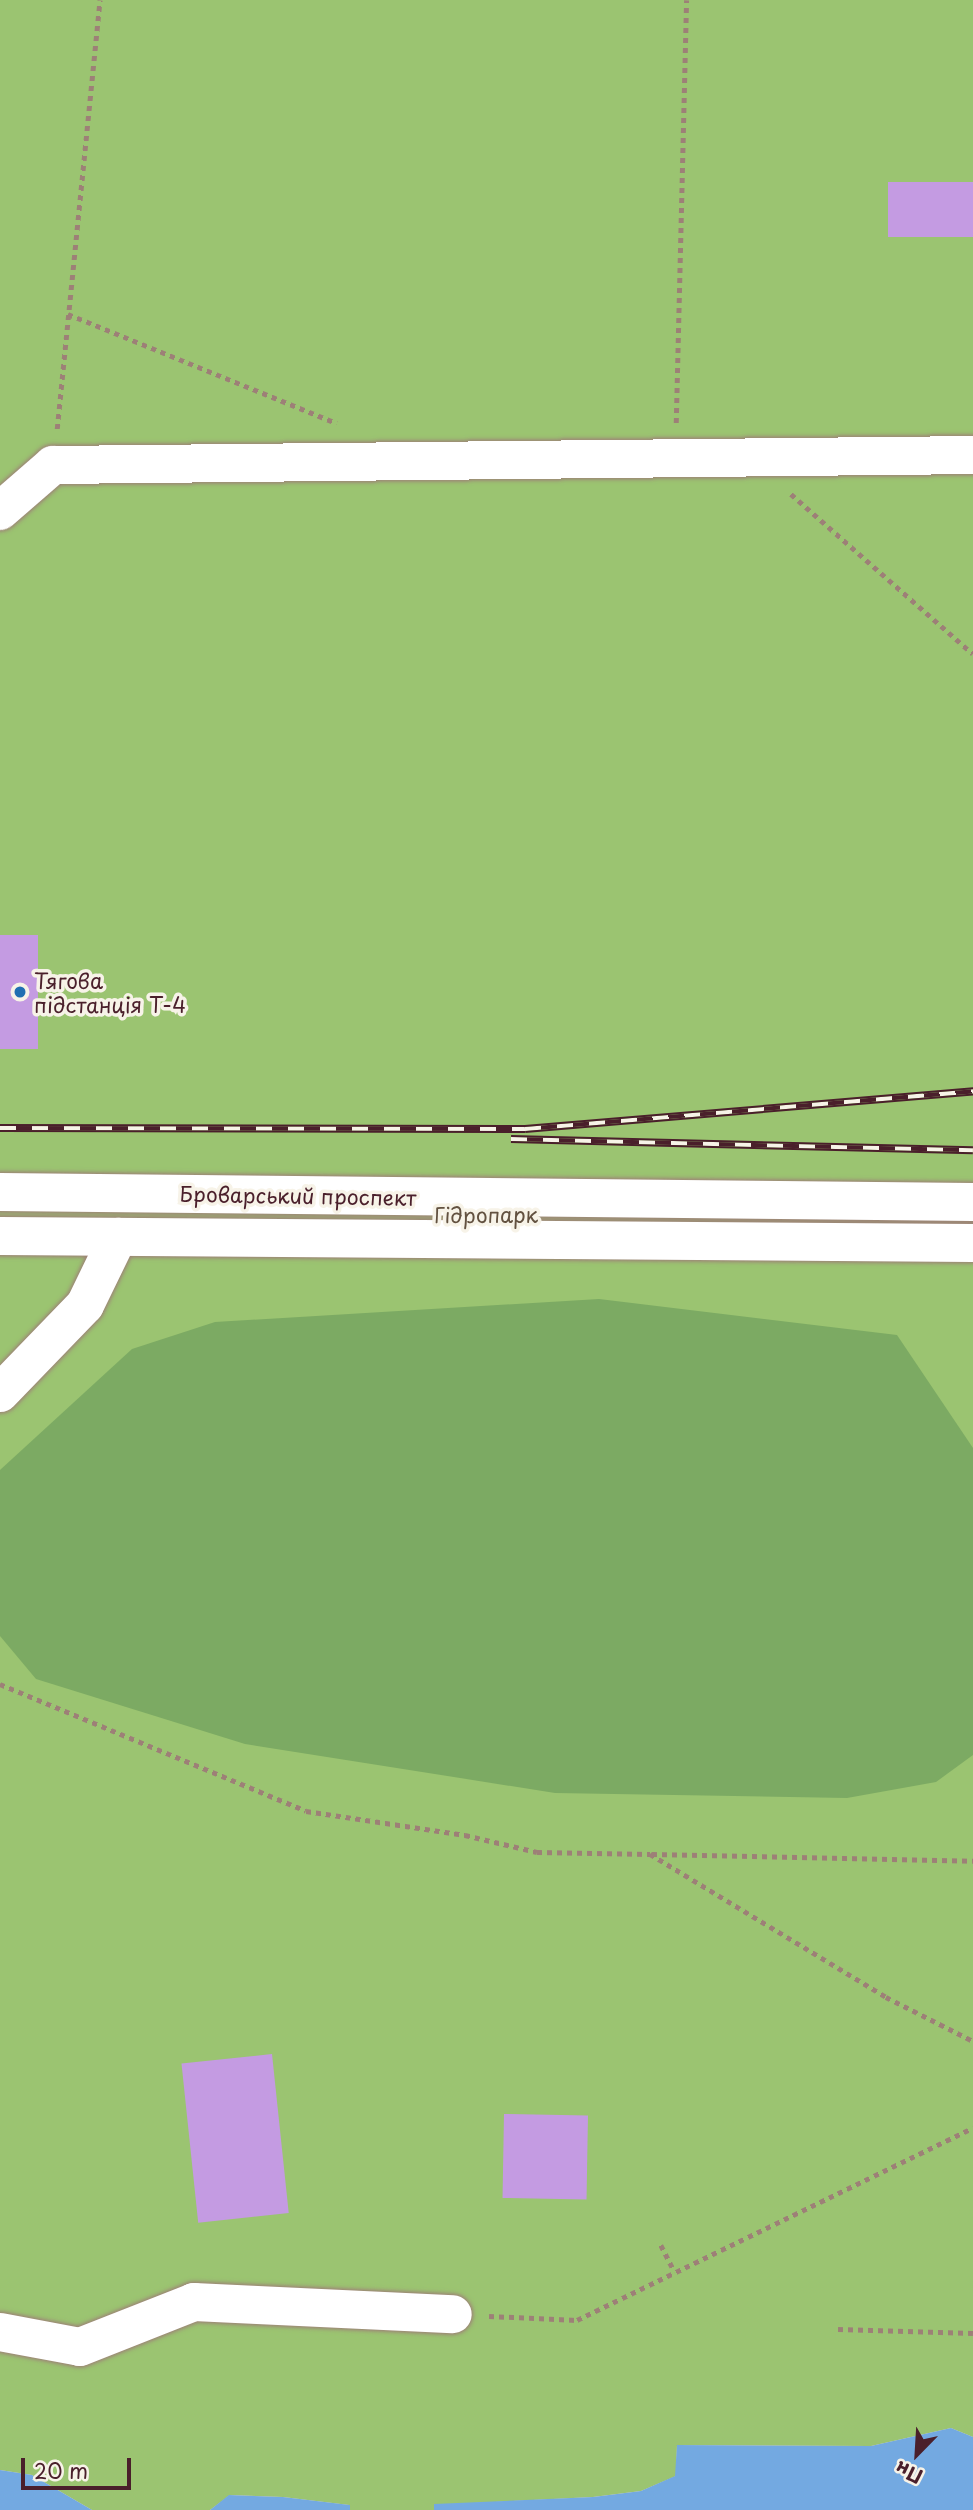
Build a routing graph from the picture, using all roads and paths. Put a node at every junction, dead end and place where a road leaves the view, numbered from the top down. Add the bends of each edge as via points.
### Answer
1 (100, 0) edge
2 (686, 0) edge
3 (68, 314) junction
4 (345, 426) dead end
5 (745, 454) junction
6 (675, 455) junction
7 (973, 455) edge
8 (53, 465) junction
9 (0, 510) edge
10 (973, 654) edge
11 (0, 1192) edge
12 (973, 1202) edge
13 (0, 1236) edge
14 (118, 1237) junction
15 (973, 1243) edge
16 (0, 1393) edge
17 (0, 1684) edge
18 (650, 1854) junction
19 (973, 1861) edge
20 (973, 2041) edge
21 (973, 2128) edge
22 (661, 2245) dead end
23 (676, 2272) junction
24 (453, 2314) joint
25 (838, 2329) dead end
26 (0, 2332) edge
27 (973, 2333) edge

1 - 3 path
2 - 6 path
3 - 4 path
3 - 8 path
5 - 6 main road
5 - 7 main road
5 - 10 path
6 - 8 main road
8 - 9 main road
11 - 12 main road, Броварський проспект
13 - 14 main road, Броварський проспект
14 - 15 main road, Броварський проспект
14 - 16 main road via 85,1305
17 - 18 path via 306,1811 465,1835 537,1852
18 - 19 path
18 - 20 path via 886,1997
21 - 23 path
22 - 23 path
23 - 24 path via 577,2320
24 - 26 main road via 194,2302 80,2347
25 - 27 path

